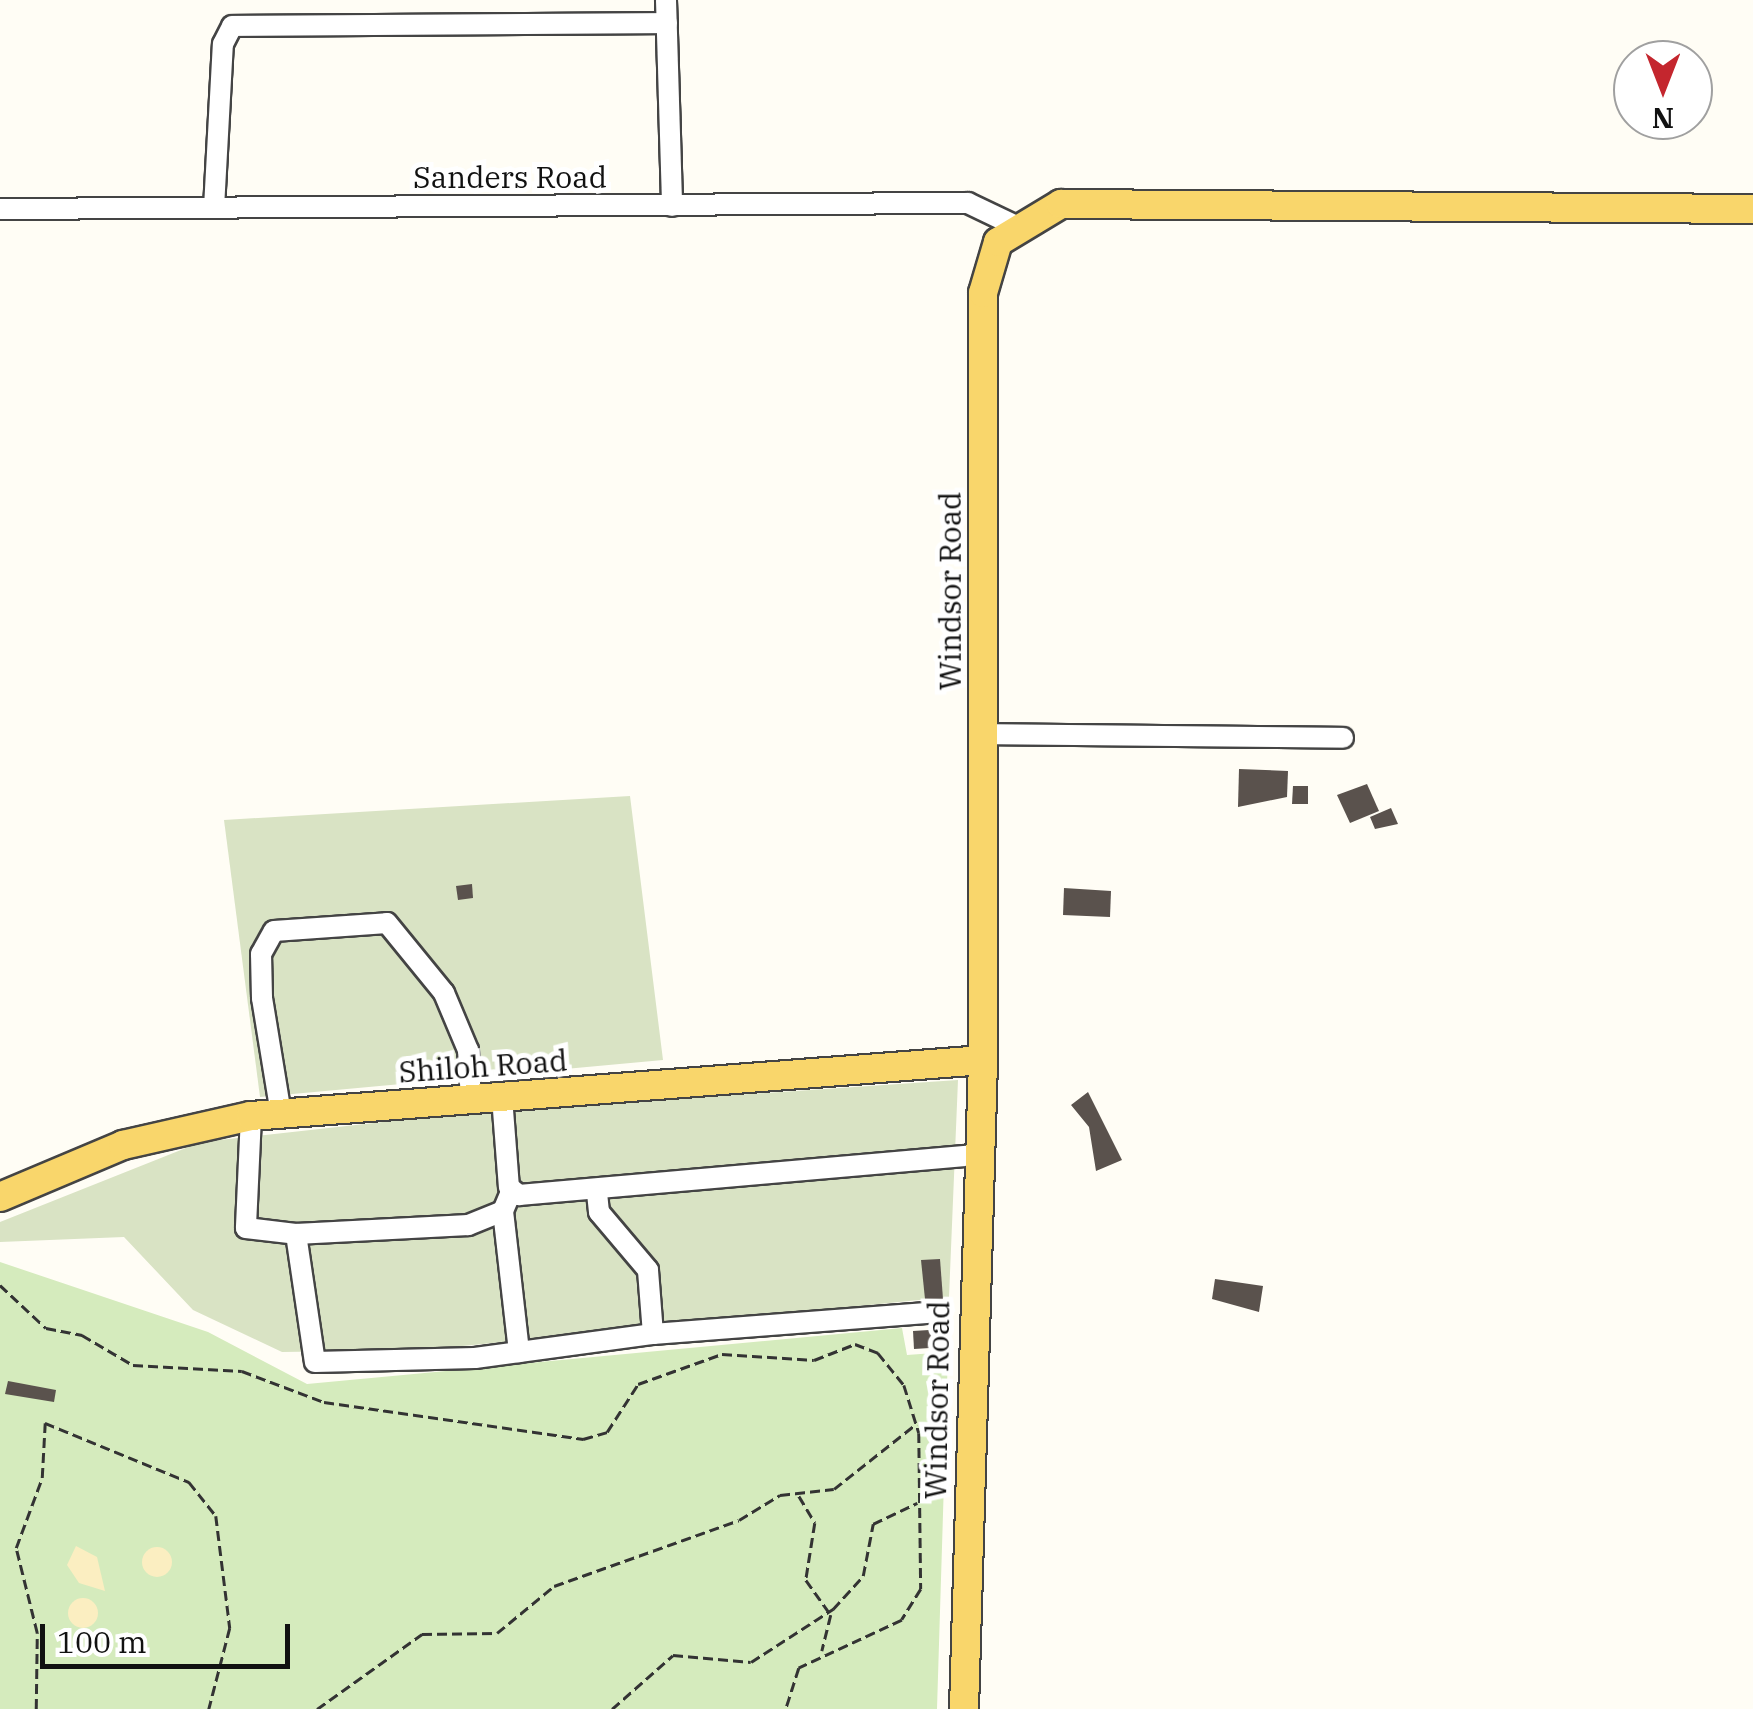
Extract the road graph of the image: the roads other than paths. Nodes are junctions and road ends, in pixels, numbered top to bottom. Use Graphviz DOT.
graph roads {
  1 [pos="666,0"];
  2 [pos="666,23"];
  3 [pos="672,206"];
  4 [pos="214,208"];
  5 [pos="0,209"];
  6 [pos="1753,209"];
  7 [pos="1014,225"];
  8 [pos="983,734"];
  9 [pos="1343,738"];
  10 [pos="984,1060"];
  11 [pos="502,1097"];
  12 [pos="471,1099"];
  13 [pos="281,1114"];
  14 [pos="251,1116"];
  15 [pos="974,1155"];
  16 [pos="596,1192"];
  17 [pos="0,1197"];
  18 [pos="507,1202"];
  19 [pos="296,1234"];
  20 [pos="940,1312"];
  21 [pos="653,1334"];
  22 [pos="520,1352"];
  23 [pos="964,1709"];
  1 -- 2 [label="street"];
  2 -- 3 [label="street"];
  2 -- 4 [label="street"];
  3 -- 4 [label="street, Sanders Road"];
  3 -- 7 [label="street, Sanders Road"];
  4 -- 5 [label="street, Sanders Road"];
  6 -- 7 [label="main road"];
  7 -- 8 [label="main road, Windsor Road"];
  8 -- 9 [label="street"];
  8 -- 10 [label="main road, Windsor Road"];
  10 -- 11 [label="main road, Shiloh Road"];
  10 -- 15 [label="main road, Windsor Road"];
  11 -- 12 [label="main road, Shiloh Road"];
  11 -- 18 [label="street"];
  12 -- 13 [label="main road, Shiloh Road"];
  12 -- 13 [label="street"];
  13 -- 14 [label="main road, Shiloh Road"];
  14 -- 17 [label="main road, Shiloh Road"];
  14 -- 19 [label="street"];
  15 -- 16 [label="street"];
  15 -- 23 [label="main road, Windsor Road"];
  16 -- 18 [label="street"];
  16 -- 21 [label="street"];
  18 -- 19 [label="street"];
  18 -- 22 [label="street"];
  19 -- 22 [label="street"];
  20 -- 21 [label="street"];
  21 -- 22 [label="street"];
}
